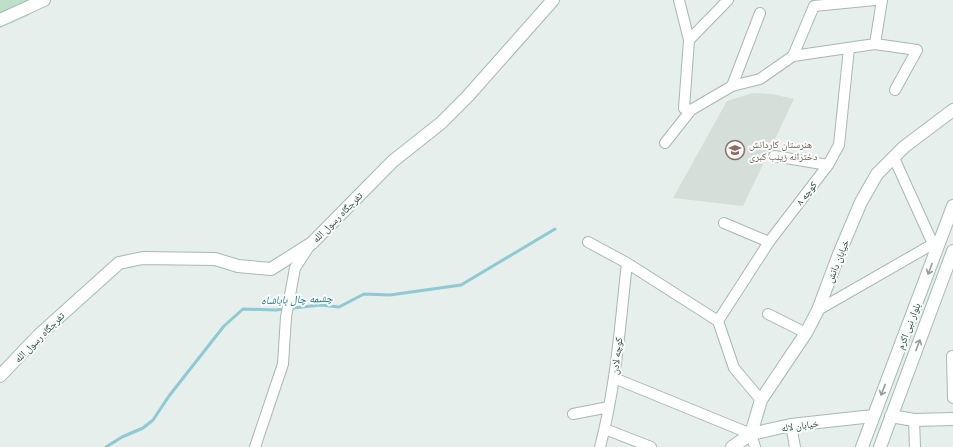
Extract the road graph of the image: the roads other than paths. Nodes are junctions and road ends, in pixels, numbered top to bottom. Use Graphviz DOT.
graph roads {
  1 [pos="44,0"];
  2 [pos="553,0"];
  3 [pos="678,0"];
  4 [pos="728,0"];
  5 [pos="874,0"];
  6 [pos="882,0"];
  7 [pos="760,13"];
  8 [pos="0,20"];
  9 [pos="689,40"];
  10 [pos="875,44"];
  11 [pos="849,48"];
  12 [pos="793,56"];
  13 [pos="732,86"];
  14 [pos="895,90"];
  15 [pos="691,110"];
  16 [pos="953,110"];
  17 [pos="665,143"];
  18 [pos="774,156"];
  19 [pos="894,158"];
  20 [pos="828,165"];
  21 [pos="953,206"];
  22 [pos="724,223"];
  23 [pos="588,242"];
  24 [pos="769,242"];
  25 [pos="312,243"];
  26 [pos="936,243"];
  27 [pos="953,251"];
  28 [pos="627,263"];
  29 [pos="916,306"];
  30 [pos="818,310"];
  31 [pos="932,311"];
  32 [pos="768,314"];
  33 [pos="718,321"];
  34 [pos="806,333"];
  35 [pos="952,356"];
  36 [pos="0,376"];
  37 [pos="614,378"];
  38 [pos="953,398"];
  39 [pos="761,400"];
  40 [pos="609,407"];
  41 [pos="573,414"];
  42 [pos="873,416"];
  43 [pos="891,416"];
  44 [pos="953,419"];
  45 [pos="914,420"];
  46 [pos="791,425"];
  47 [pos="605,429"];
  48 [pos="750,434"];
  49 [pos="255,447"];
  50 [pos="600,447"];
  51 [pos="650,447"];
  52 [pos="732,447"];
  53 [pos="755,447"];
  54 [pos="795,447"];
  55 [pos="862,447"];
  56 [pos="880,447"];
  57 [pos="915,447"];
  1 -- 8 [label="street"];
  2 -- 25 [label="street, تفرجگاه رسول الله"];
  3 -- 9 [label="street"];
  4 -- 9 [label="street"];
  5 -- 12 [label="street"];
  6 -- 10 [label="street"];
  7 -- 13 [label="street"];
  9 -- 15 [label="street"];
  10 -- 11 [label="street"];
  10 -- 14 [label="street"];
  11 -- 12 [label="street"];
  11 -- 20 [label="street, کوچه ۸"];
  12 -- 13 [label="street"];
  13 -- 15 [label="street"];
  15 -- 17 [label="street"];
  16 -- 19 [label="street, خیابان دانش"];
  18 -- 20 [label="street"];
  19 -- 26 [label="street"];
  19 -- 30 [label="street, خیابان دانش"];
  20 -- 24 [label="street, کوچه ۸"];
  21 -- 26 [label="street, بلوار نبی اکرم"];
  22 -- 24 [label="street"];
  23 -- 28 [label="street"];
  24 -- 33 [label="street, کوچه ۸"];
  25 -- 36 [label="street, تفرجگاه رسول الله"];
  25 -- 49 [label="street"];
  26 -- 29 [label="street, بلوار نبی اکرم, one-way"];
  26 -- 30 [label="street"];
  27 -- 31 [label="street, بلوار نبی اکرم"];
  28 -- 33 [label="street"];
  28 -- 37 [label="street, کوچه لادن"];
  29 -- 31 [label="street"];
  29 -- 42 [label="street, بلوار نبی اکرم, one-way"];
  30 -- 34 [label="street, خیابان دانش"];
  43 -- 31 [label="street, بلوار نبی اکرم, one-way"];
  32 -- 34 [label="street"];
  33 -- 39 [label="street"];
  34 -- 39 [label="street, خیابان دانش"];
  35 -- 38 [label="street"];
  37 -- 40 [label="street, کوچه لادن"];
  37 -- 48 [label="street"];
  39 -- 48 [label="street, خیابان دانش"];
  40 -- 41 [label="street"];
  40 -- 47 [label="street, کوچه لادن"];
  42 -- 46 [label="street, خیابان لاله"];
  42 -- 55 [label="street, بلوار نبی اکرم"];
  43 -- 45 [label="street"];
  43 -- 56 [label="street, بلوار نبی اکرم"];
  44 -- 45 [label="street"];
  45 -- 57 [label="street"];
  46 -- 48 [label="street, خیابان لاله"];
  46 -- 54 [label="street"];
  47 -- 50 [label="street, کوچه لادن"];
  47 -- 51 [label="street"];
  48 -- 52 [label="street, خیابان لاله"];
  48 -- 53 [label="street"];
}
